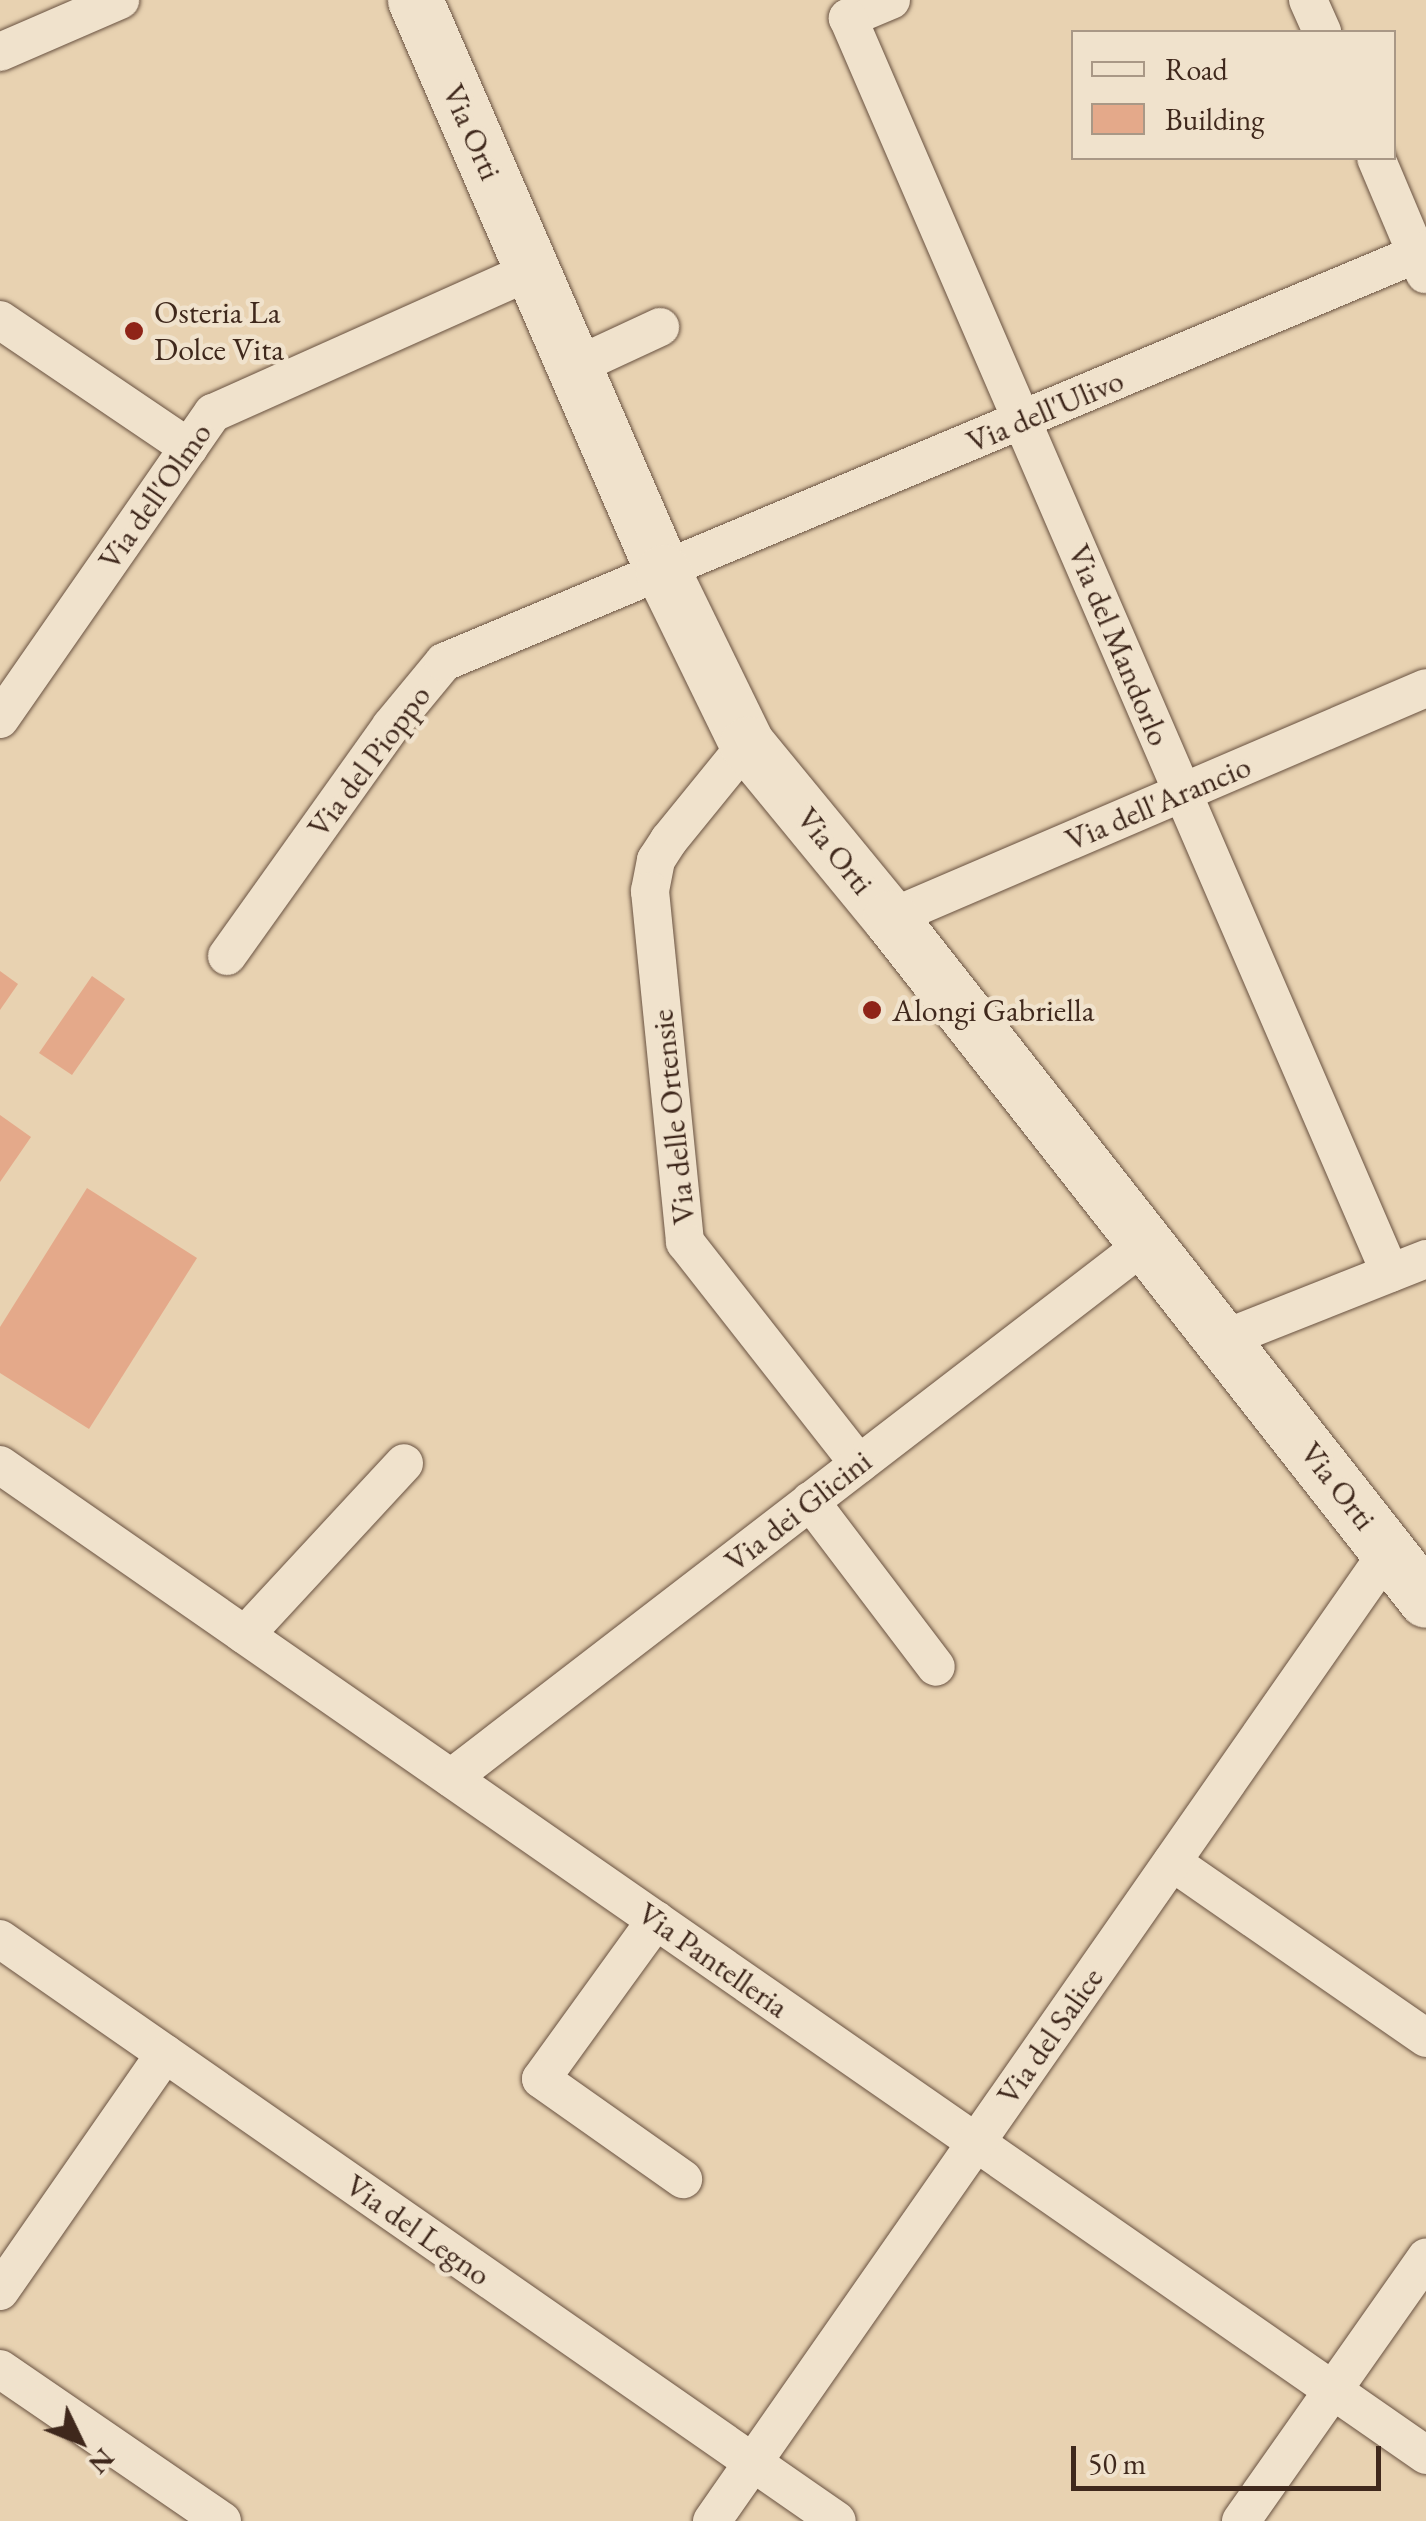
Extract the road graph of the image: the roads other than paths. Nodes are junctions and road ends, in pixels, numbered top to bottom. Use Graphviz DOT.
graph roads {
  1 [pos="120,0"];
  2 [pos="415,0"];
  3 [pos="891,0"];
  4 [pos="1308,0"];
  5 [pos="1321,30"];
  6 [pos="0,52"];
  7 [pos="1377,160"];
  8 [pos="1423,260"];
  9 [pos="532,270"];
  10 [pos="0,320"];
  11 [pos="660,327"];
  12 [pos="574,367"];
  13 [pos="1022,420"];
  14 [pos="189,448"];
  15 [pos="664,572"];
  16 [pos="1426,688"];
  17 [pos="0,719"];
  18 [pos="747,744"];
  19 [pos="1182,792"];
  20 [pos="890,918"];
  21 [pos="227,956"];
  22 [pos="1144,1244"];
  23 [pos="1426,1259"];
  24 [pos="1390,1273"];
  25 [pos="1224,1339"];
  26 [pos="404,1463"];
  27 [pos="859,1464"];
  28 [pos="0,1465"];
  29 [pos="810,1502"];
  30 [pos="1388,1552"];
  31 [pos="1426,1600"];
  32 [pos="245,1635"];
  33 [pos="936,1666"];
  34 [pos="451,1778"];
  35 [pos="1172,1862"];
  36 [pos="656,1920"];
  37 [pos="0,1940"];
  38 [pos="1426,2038"];
  39 [pos="165,2054"];
  40 [pos="975,2142"];
  41 [pos="683,2179"];
  42 [pos="1426,2258"];
  43 [pos="0,2290"];
  44 [pos="0,2369"];
  45 [pos="1332,2390"];
  46 [pos="1426,2455"];
  47 [pos="752,2462"];
  48 [pos="222,2521"];
  49 [pos="712,2521"];
  50 [pos="837,2521"];
  51 [pos="1241,2521"];
  1 -- 6 [label="street"];
  2 -- 9 [label="street, Via Orti"];
  3 -- 13 [label="street, Via del Mandorlo"];
  4 -- 5 [label="street"];
  7 -- 8 [label="street"];
  8 -- 13 [label="street, Via dell'Ulivo"];
  9 -- 12 [label="street, Via Orti"];
  9 -- 14 [label="street, Via dell'Olmo"];
  10 -- 14 [label="street"];
  11 -- 12 [label="street"];
  12 -- 15 [label="street, Via Orti"];
  13 -- 15 [label="street, Via dell'Ulivo"];
  13 -- 19 [label="street, Via del Mandorlo"];
  14 -- 17 [label="street, Via dell'Olmo"];
  15 -- 18 [label="street, Via Orti"];
  15 -- 21 [label="street, Via del Pioppo"];
  16 -- 19 [label="street, Via dell'Arancio"];
  18 -- 20 [label="street, Via Orti"];
  18 -- 27 [label="street, Via delle Ortensie"];
  19 -- 20 [label="street, Via dell'Arancio"];
  19 -- 24 [label="street, Via del Mandorlo"];
  20 -- 22 [label="street, Via Orti"];
  22 -- 25 [label="street, Via Orti"];
  22 -- 27 [label="street, Via dei Glicini"];
  23 -- 24 [label="street"];
  24 -- 25 [label="street"];
  25 -- 30 [label="street, Via Orti"];
  26 -- 32 [label="street"];
  27 -- 29 [label="street, Via dei Glicini"];
  28 -- 32 [label="street, Via Pantelleria"];
  29 -- 33 [label="street"];
  29 -- 34 [label="street, Via dei Glicini"];
  30 -- 31 [label="street, Via Orti"];
  30 -- 35 [label="street, Via del Salice"];
  32 -- 34 [label="street, Via Pantelleria"];
  34 -- 36 [label="street, Via Pantelleria"];
  35 -- 38 [label="street"];
  35 -- 40 [label="street, Via del Salice"];
  36 -- 40 [label="street, Via Pantelleria"];
  36 -- 41 [label="street"];
  37 -- 39 [label="street, Via del Legno"];
  39 -- 43 [label="street"];
  39 -- 47 [label="street, Via del Legno"];
  40 -- 45 [label="street, Via Pantelleria"];
  40 -- 47 [label="street, Via del Salice"];
  42 -- 45 [label="street"];
  44 -- 48 [label="street"];
  45 -- 46 [label="street, Via Pantelleria"];
  45 -- 51 [label="street"];
  47 -- 49 [label="street, Via del Salice"];
  47 -- 50 [label="street, Via del Legno"];
}
